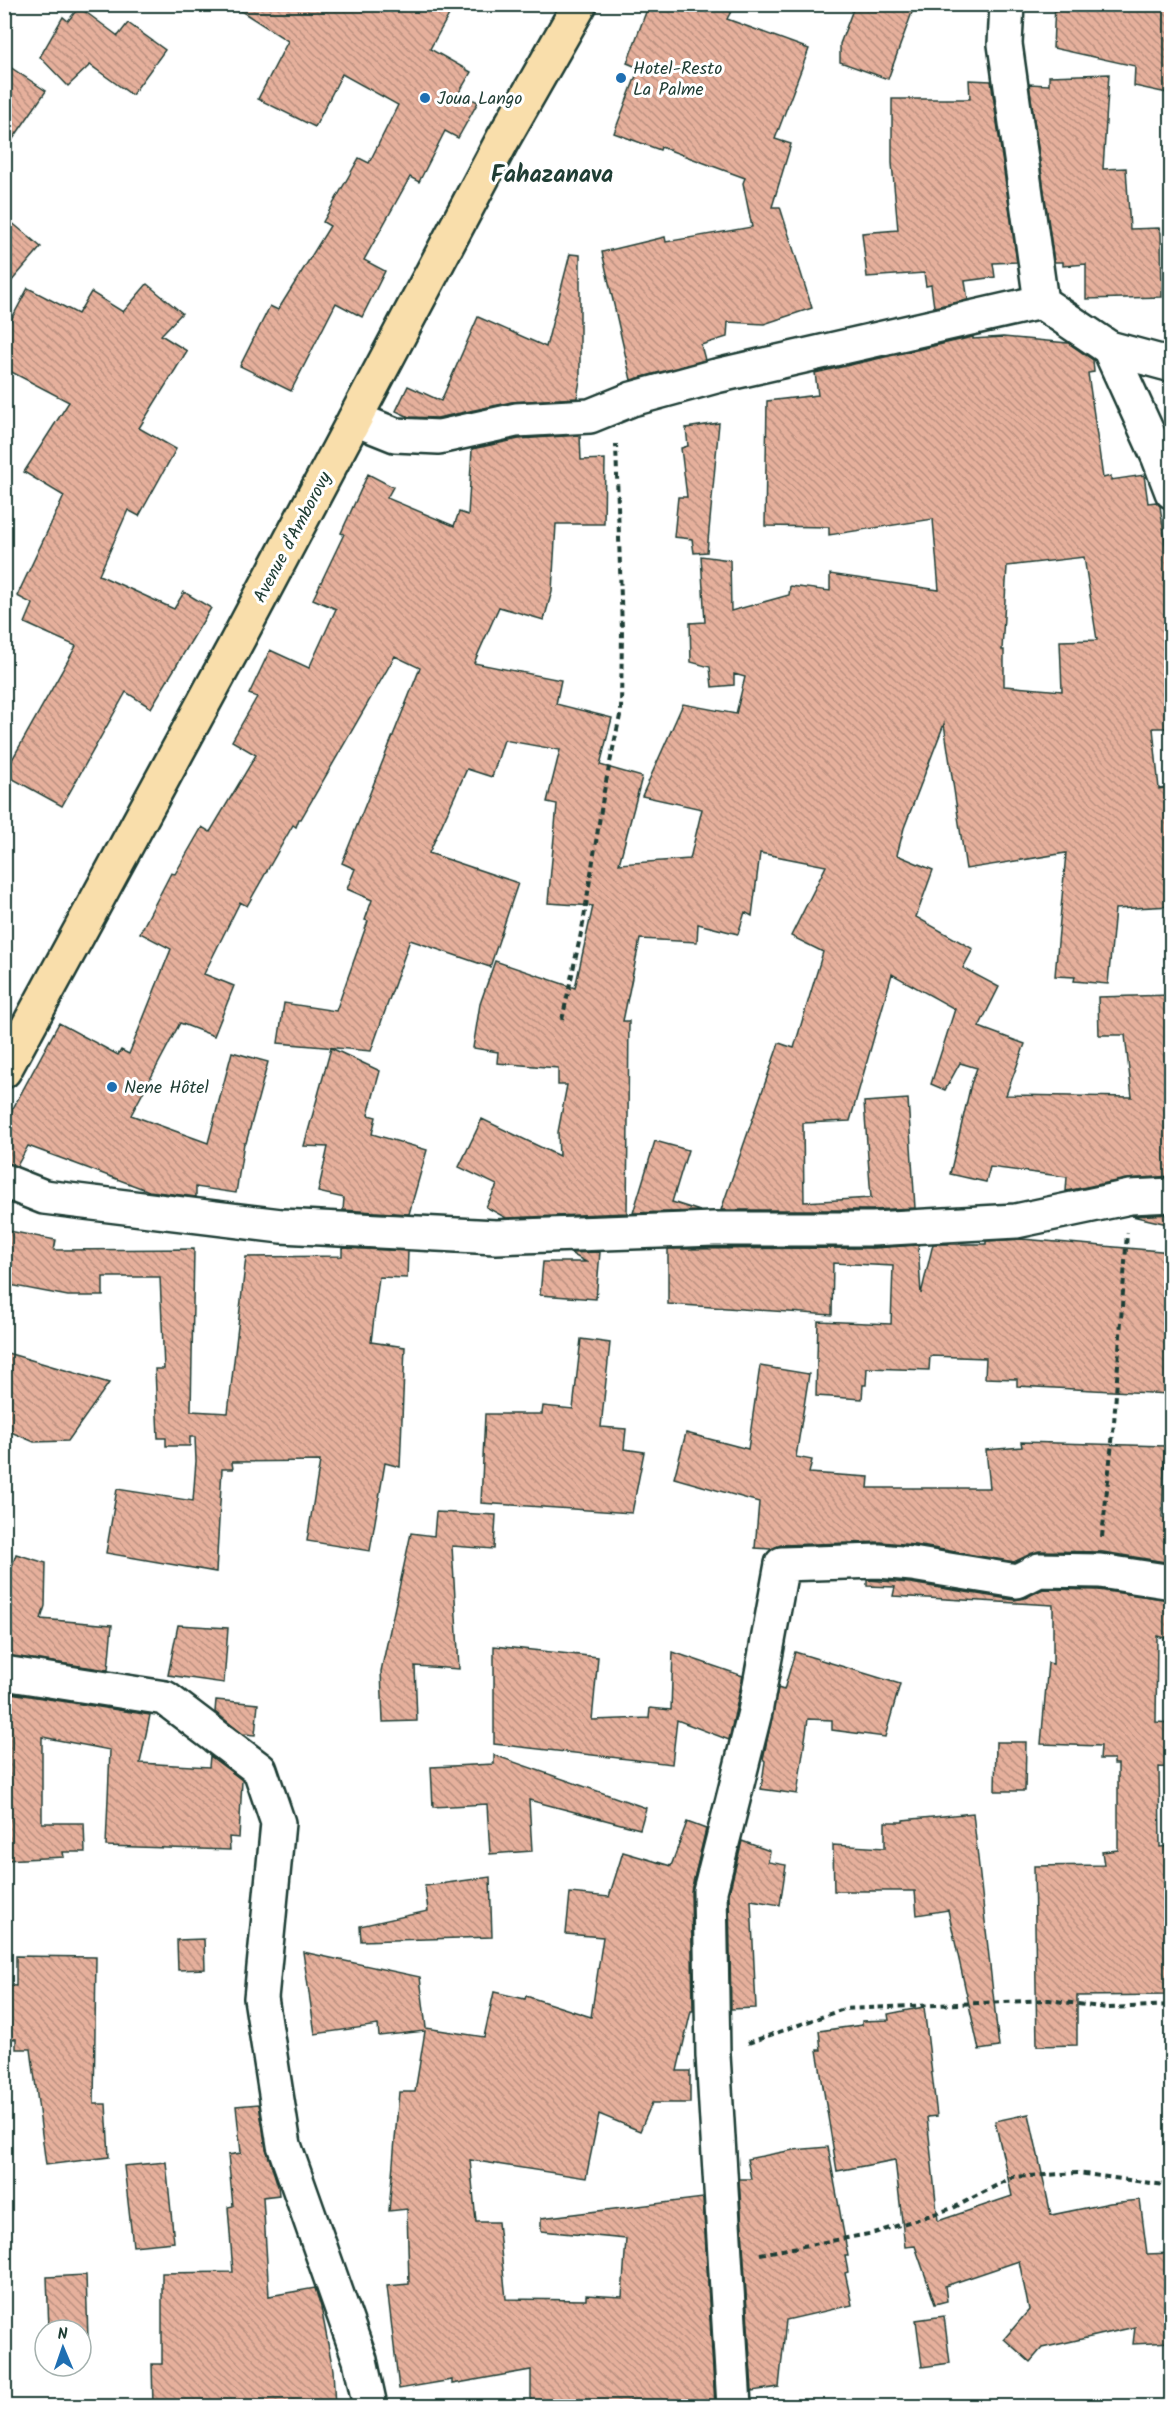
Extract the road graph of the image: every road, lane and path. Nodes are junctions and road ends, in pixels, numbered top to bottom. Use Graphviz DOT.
graph roads {
  1 [pos="580,4"];
  2 [pos="1007,4"];
  3 [pos="1041,302"];
  4 [pos="1109,348"];
  5 [pos="1172,365"];
  6 [pos="617,404"];
  7 [pos="355,419"];
  8 [pos="1172,492"];
  9 [pos="562,1020"];
  10 [pos="4,1071"];
  11 [pos="4,1181"];
  12 [pos="1172,1195"];
  13 [pos="1130,1197"];
  14 [pos="1100,1571"];
  15 [pos="1172,1582"];
  16 [pos="4,1672"];
  17 [pos="1172,2005"];
  18 [pos="713,2055"];
  19 [pos="1172,2186"];
  20 [pos="727,2261"];
  21 [pos="370,2406"];
  22 [pos="734,2406"];
  1 -- 7 [label="main road, Avenue d'Amborovy"];
  2 -- 3 [label="street"];
  3 -- 4 [label="street"];
  3 -- 6 [label="street"];
  4 -- 5 [label="street"];
  4 -- 8 [label="street"];
  6 -- 7 [label="street"];
  6 -- 9 [label="path"];
  7 -- 10 [label="main road, Avenue d'Amborovy"];
  11 -- 13 [label="street"];
  12 -- 13 [label="street"];
  13 -- 14 [label="path"];
  14 -- 15 [label="street"];
  14 -- 18 [label="street"];
  16 -- 21 [label="street"];
  17 -- 18 [label="path"];
  18 -- 20 [label="street"];
  19 -- 20 [label="path"];
  20 -- 22 [label="street"];
}
